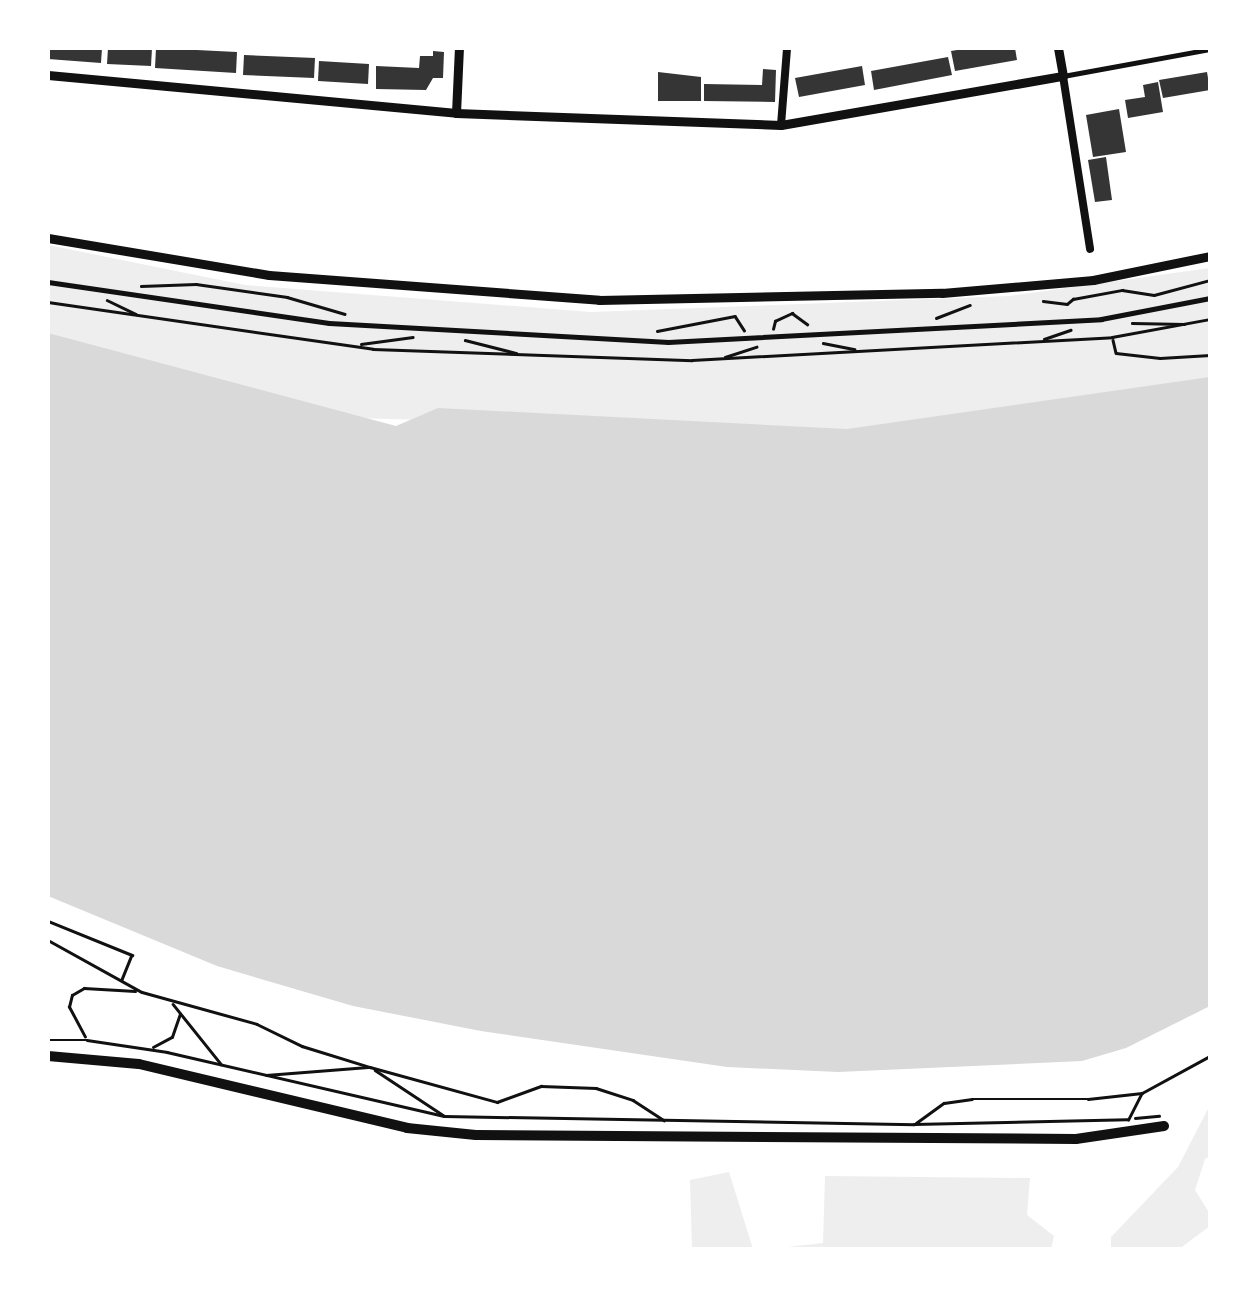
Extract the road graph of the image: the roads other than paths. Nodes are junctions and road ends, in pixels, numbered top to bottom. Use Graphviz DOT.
graph roads {
  1 [pos="458,48"];
  2 [pos="787,48"];
  3 [pos="1058,48"];
  4 [pos="1210,49"];
  5 [pos="48,75"];
  6 [pos="1062,76"];
  7 [pos="456,113"];
  8 [pos="781,125"];
  9 [pos="48,238"];
  10 [pos="1090,249"];
  11 [pos="1210,256"];
  12 [pos="48,282"];
  13 [pos="1210,298"];
  14 [pos="48,1056"];
  15 [pos="1164,1126"];
  1 -- 7 [label="street"];
  2 -- 8 [label="street"];
  3 -- 6 [label="street"];
  4 -- 6 [label="street"];
  5 -- 7 [label="street"];
  6 -- 8 [label="street"];
  6 -- 10 [label="street"];
  7 -- 8 [label="street"];
  9 -- 11 [label="street"];
  12 -- 13 [label="street"];
  14 -- 15 [label="main road"];
}
